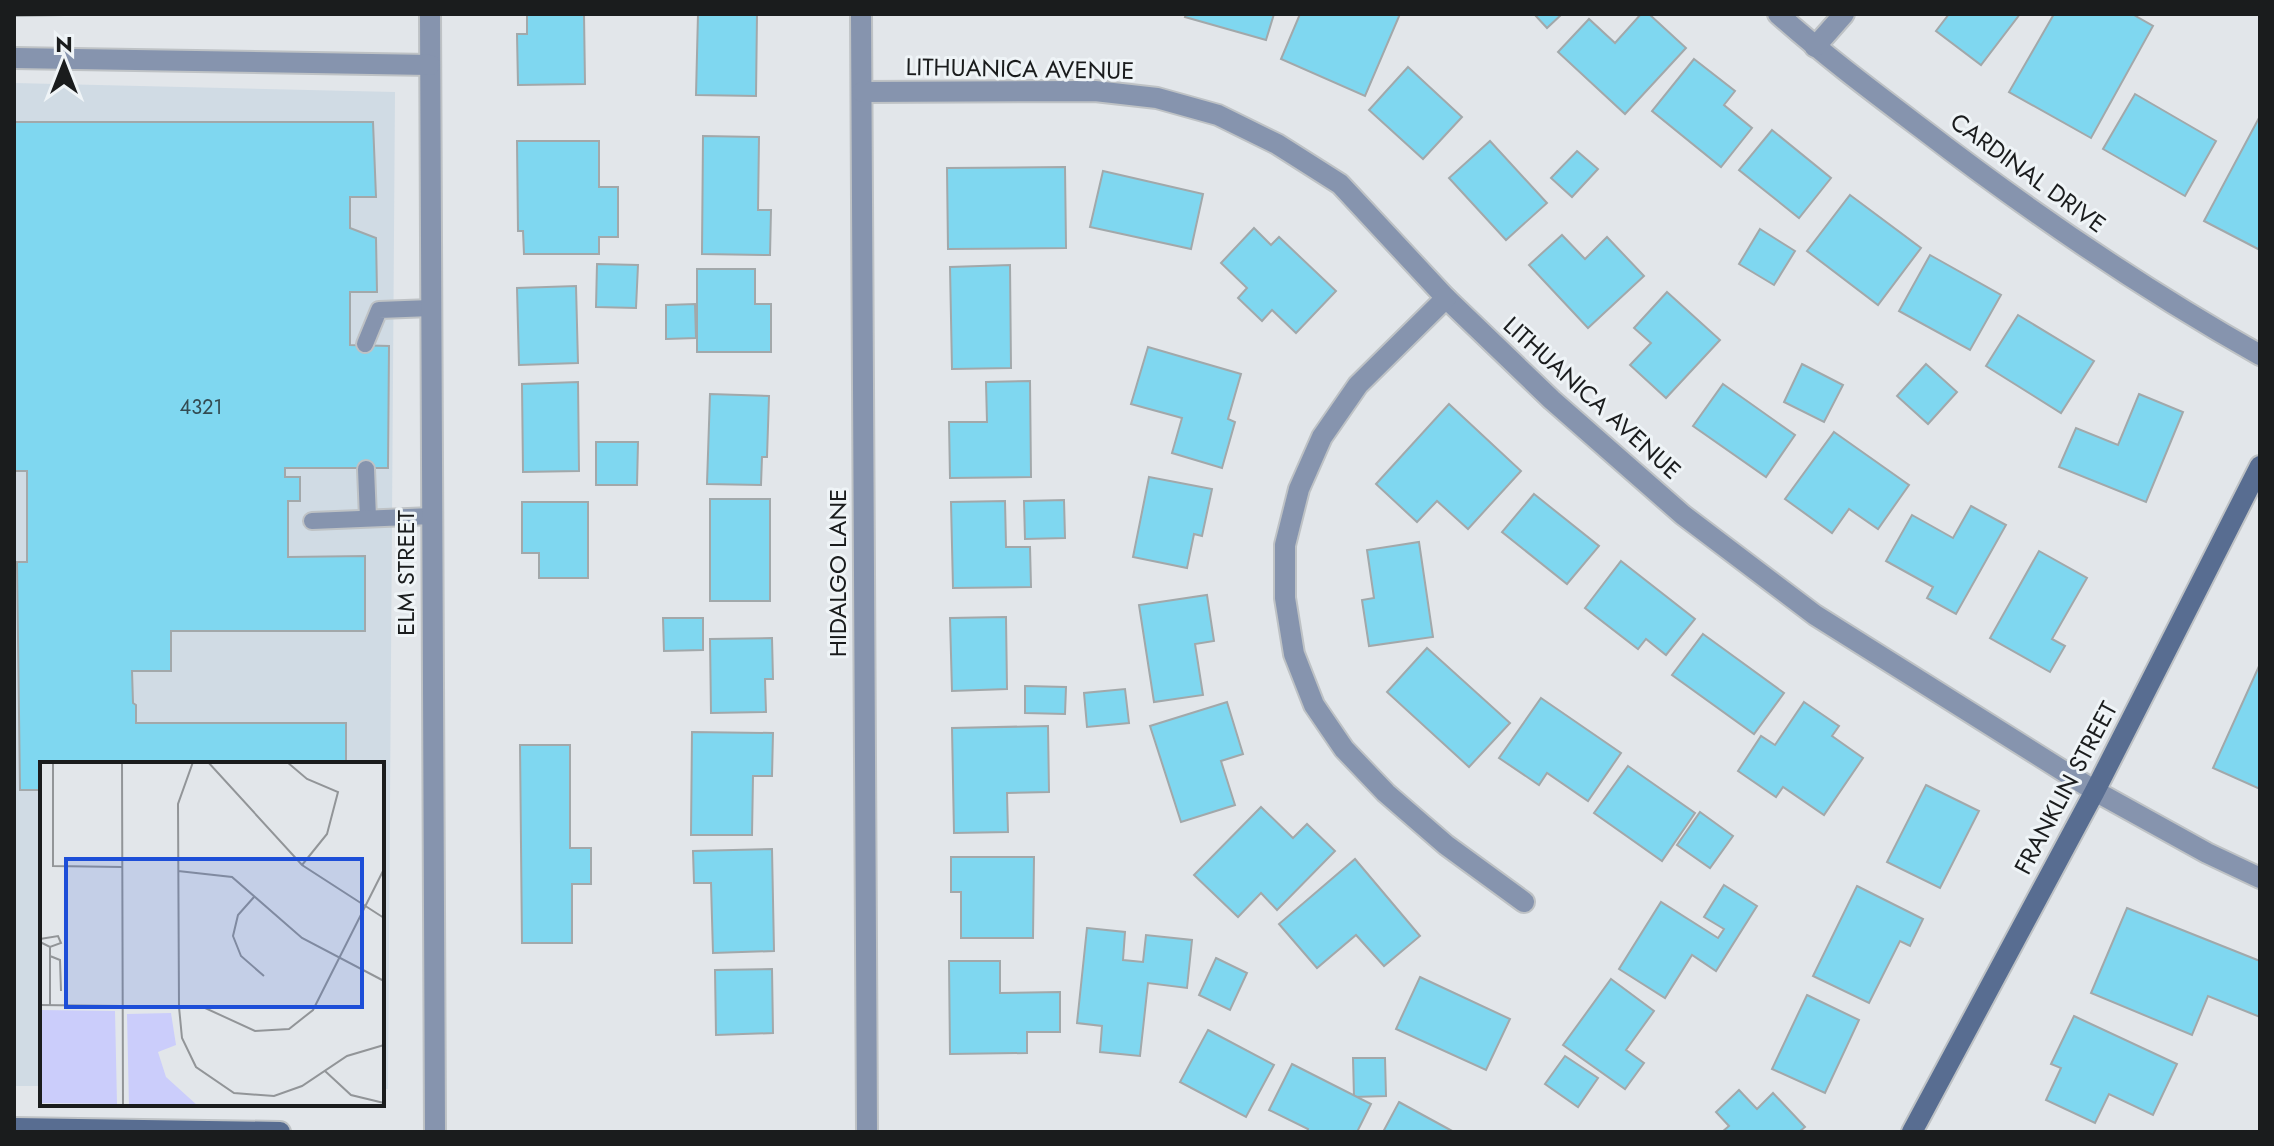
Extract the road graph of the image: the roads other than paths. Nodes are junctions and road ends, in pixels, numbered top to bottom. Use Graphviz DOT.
graph roads {
  1 [pos="430,14"];
  2 [pos="861,14"];
  3 [pos="1778,14"];
  4 [pos="1844,14"];
  5 [pos="1815,47"];
  6 [pos="14,58"];
  7 [pos="430,65"];
  8 [pos="862,92"];
  9 [pos="1446,298"];
  10 [pos="431,308"];
  11 [pos="365,344"];
  12 [pos="2260,355"];
  13 [pos="2260,466"];
  14 [pos="366,469"];
  15 [pos="432,516"];
  16 [pos="368,518"];
  17 [pos="312,521"];
  18 [pos="2095,791"];
  19 [pos="2260,878"];
  20 [pos="1524,902"];
  21 [pos="14,1128"];
  22 [pos="280,1132"];
  23 [pos="435,1132"];
  24 [pos="867,1132"];
  25 [pos="1912,1132"];
  1 -- 7 [label="street, ELM STREET"];
  2 -- 8 [label="street, HIDALGO LANE"];
  3 -- 5 [label="street, CARDINAL DRIVE"];
  4 -- 5 [label="street"];
  5 -- 12 [label="street, CARDINAL DRIVE"];
  6 -- 7 [label="street"];
  7 -- 10 [label="street, ELM STREET"];
  8 -- 9 [label="street, LITHUANICA AVENUE"];
  8 -- 24 [label="street, HIDALGO LANE"];
  9 -- 18 [label="street, LITHUANICA AVENUE"];
  9 -- 20 [label="street"];
  10 -- 11 [label="lane"];
  10 -- 15 [label="street, ELM STREET"];
  13 -- 18 [label="street, FRANKLIN STREET"];
  14 -- 16 [label="lane"];
  15 -- 16 [label="lane"];
  15 -- 23 [label="street, ELM STREET"];
  16 -- 17 [label="lane"];
  18 -- 19 [label="street, LITHUANICA AVENUE"];
  18 -- 25 [label="street, FRANKLIN STREET"];
  21 -- 22 [label="street"];
}
